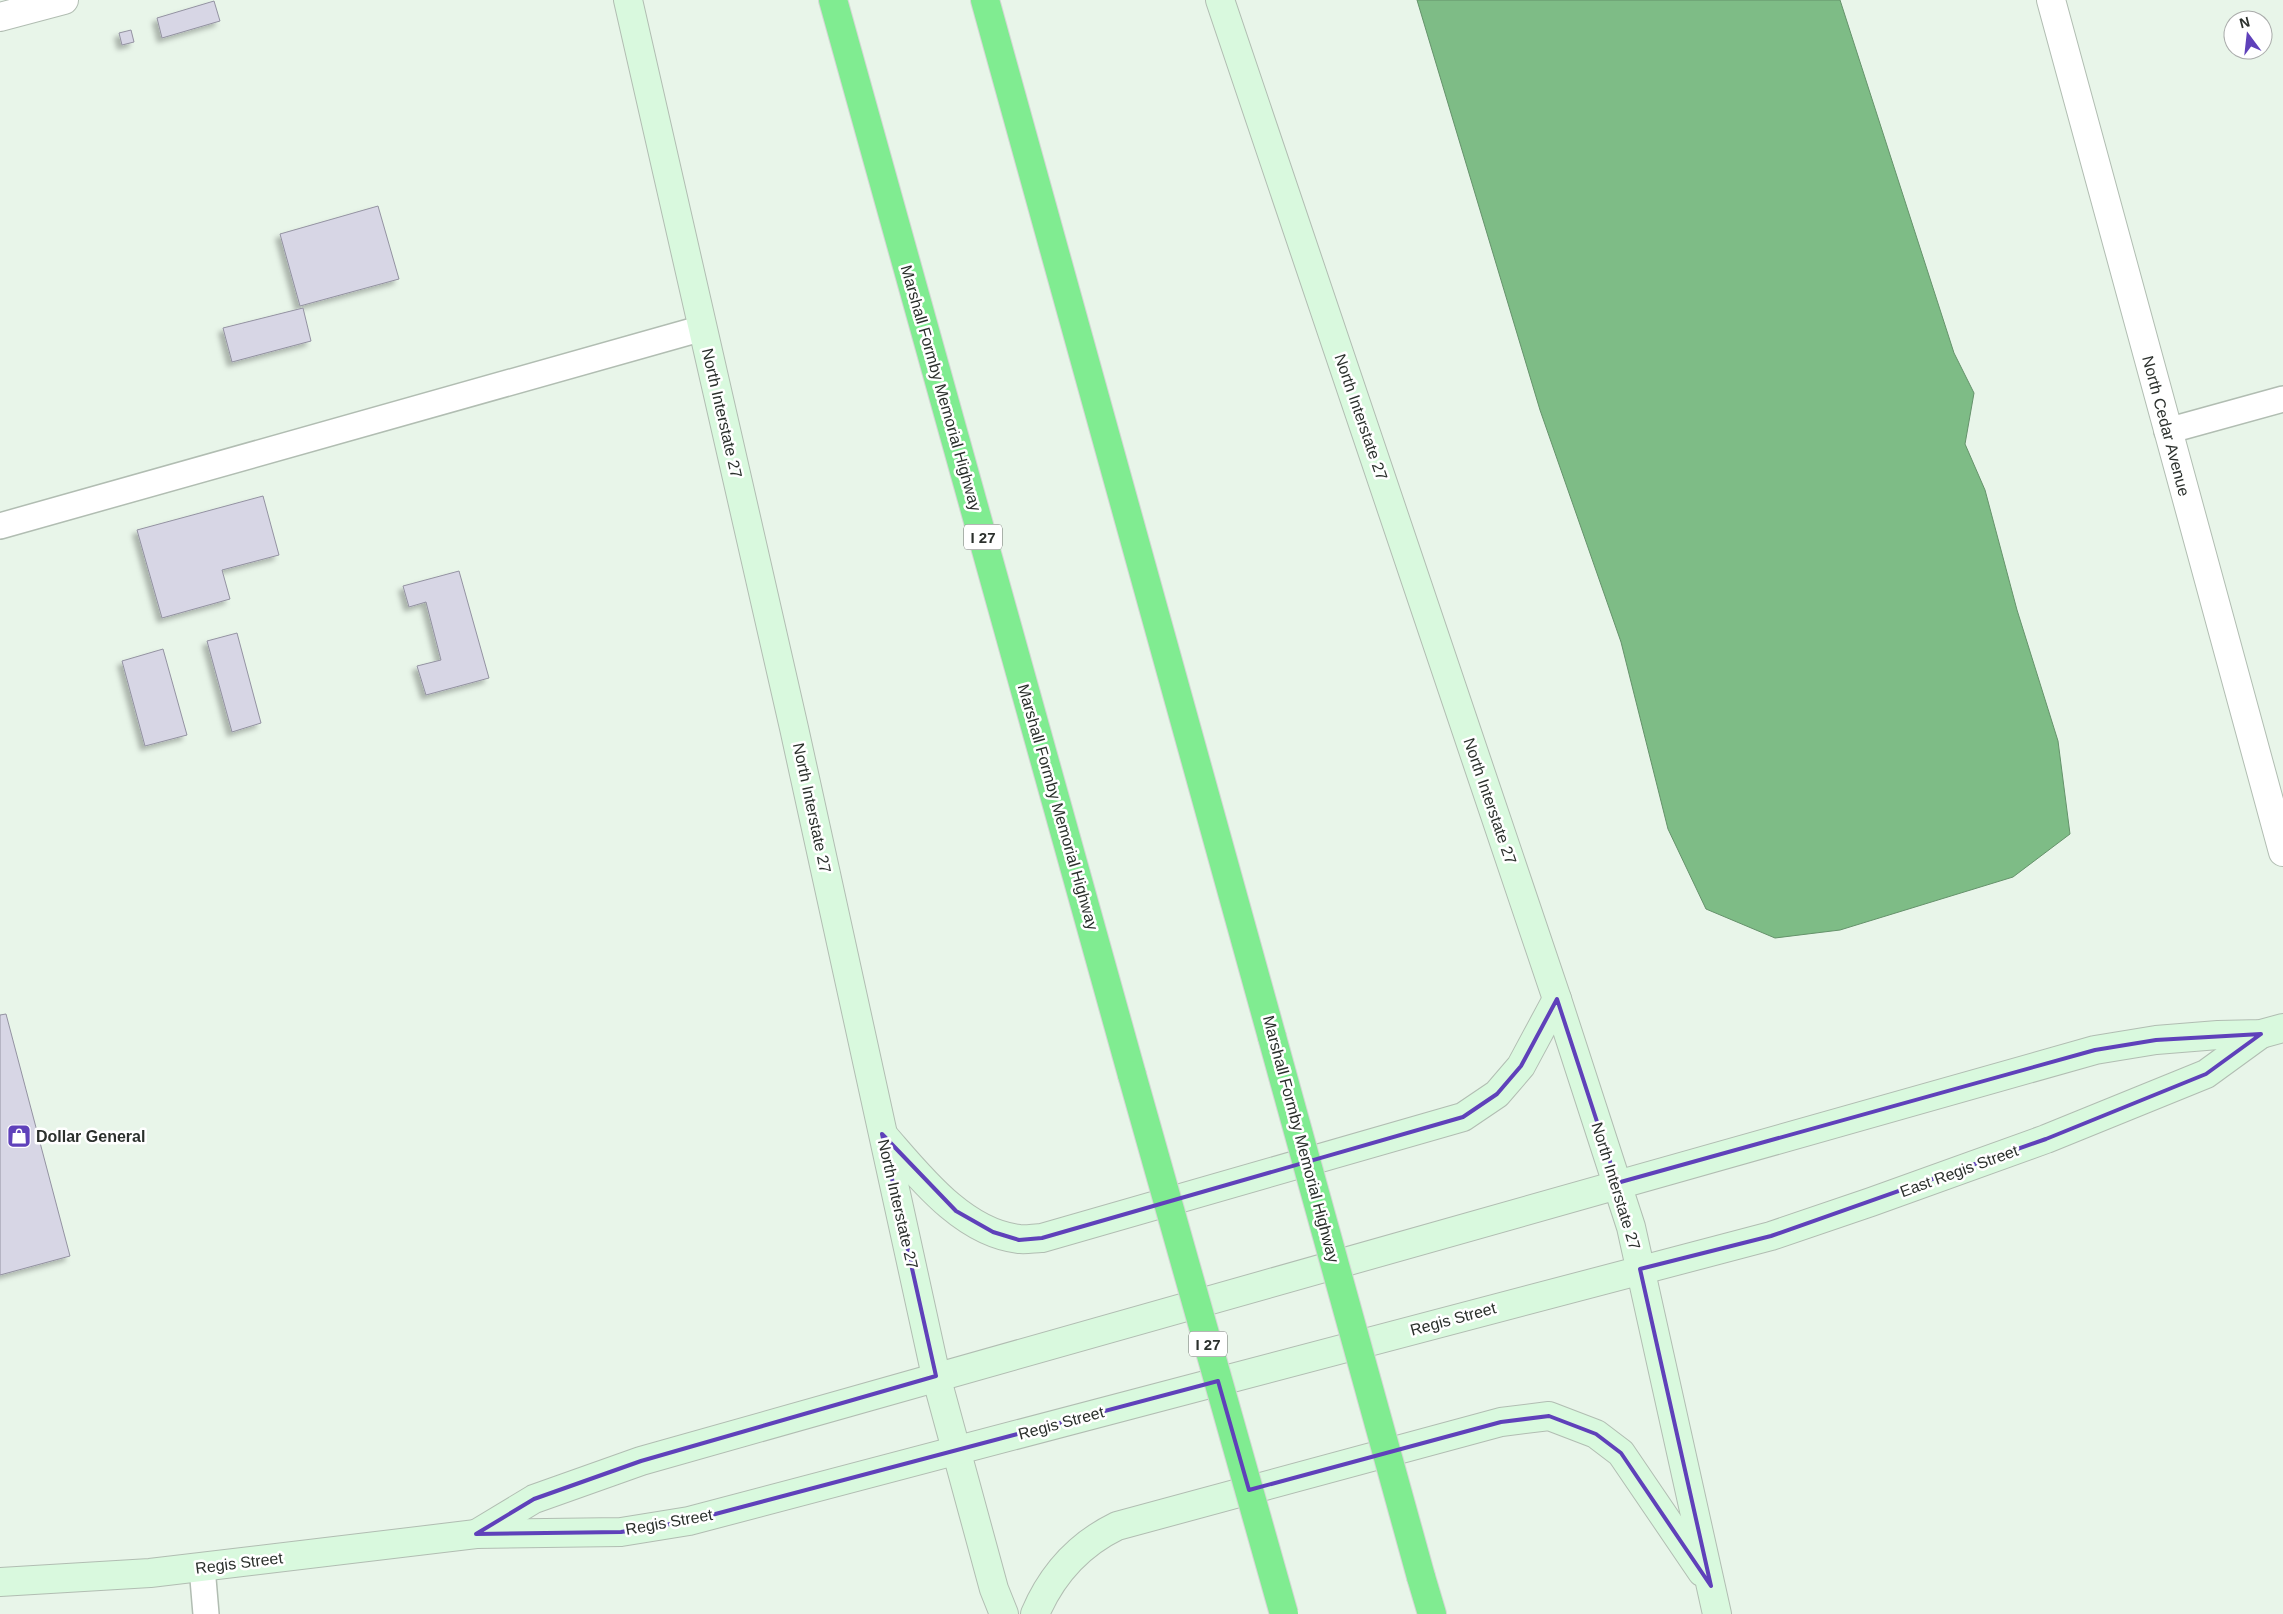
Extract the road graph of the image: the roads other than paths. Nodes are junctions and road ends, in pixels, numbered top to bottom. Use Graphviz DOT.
graph roads {
  1 [pos="64,0"];
  2 [pos="628,0"];
  3 [pos="833,0"];
  4 [pos="985,0"];
  5 [pos="1220,0"];
  6 [pos="2051,0"];
  7 [pos="0,17"];
  8 [pos="703,328"];
  9 [pos="2283,399"];
  10 [pos="2167,431"];
  11 [pos="0,526"];
  12 [pos="2283,852"];
  13 [pos="1557,999"];
  14 [pos="2272,1031"];
  15 [pos="882,1134"];
  16 [pos="1617,1183"];
  17 [pos="1640,1269"];
  18 [pos="936,1376"];
  19 [pos="955,1451"];
  20 [pos="476,1534"];
  21 [pos="202,1567"];
  22 [pos="0,1582"];
  23 [pos="1711,1586"];
  24 [pos="206,1614"];
  25 [pos="1004,1614"];
  26 [pos="1036,1614"];
  27 [pos="1284,1614"];
  28 [pos="1432,1614"];
  29 [pos="1718,1614"];
  1 -- 7 [label="street"];
  2 -- 8 [label="main road, North Interstate 27"];
  3 -- 27 [label="highway, Marshall Formby Memorial Highway / I 27, bridge"];
  4 -- 28 [label="highway, Marshall Formby Memorial Highway, bridge"];
  5 -- 13 [label="main road, North Interstate 27"];
  6 -- 10 [label="street, North Cedar Avenue"];
  8 -- 11 [label="lane"];
  8 -- 15 [label="main road, North Interstate 27"];
  9 -- 10 [label="lane"];
  10 -- 12 [label="street, North Cedar Avenue"];
  13 -- 15 [label="main road"];
  13 -- 16 [label="main road, North Interstate 27"];
  14 -- 16 [label="main road, East Regis Street"];
  14 -- 17 [label="main road, East Regis Street"];
  15 -- 18 [label="main road, North Interstate 27"];
  16 -- 17 [label="main road, North Interstate 27"];
  16 -- 18 [label="main road, Regis Street"];
  17 -- 19 [label="main road, Regis Street"];
  17 -- 23 [label="main road, North Interstate 27"];
  18 -- 19 [label="main road, North Interstate 27"];
  18 -- 20 [label="main road, Regis Street"];
  19 -- 20 [label="main road, Regis Street"];
  19 -- 25 [label="main road, North Interstate 27"];
  20 -- 21 [label="main road, Regis Street"];
  21 -- 22 [label="main road, Regis Street"];
  21 -- 24 [label="lane"];
  23 -- 26 [label="main road"];
  23 -- 29 [label="main road, North Interstate 27"];
}
